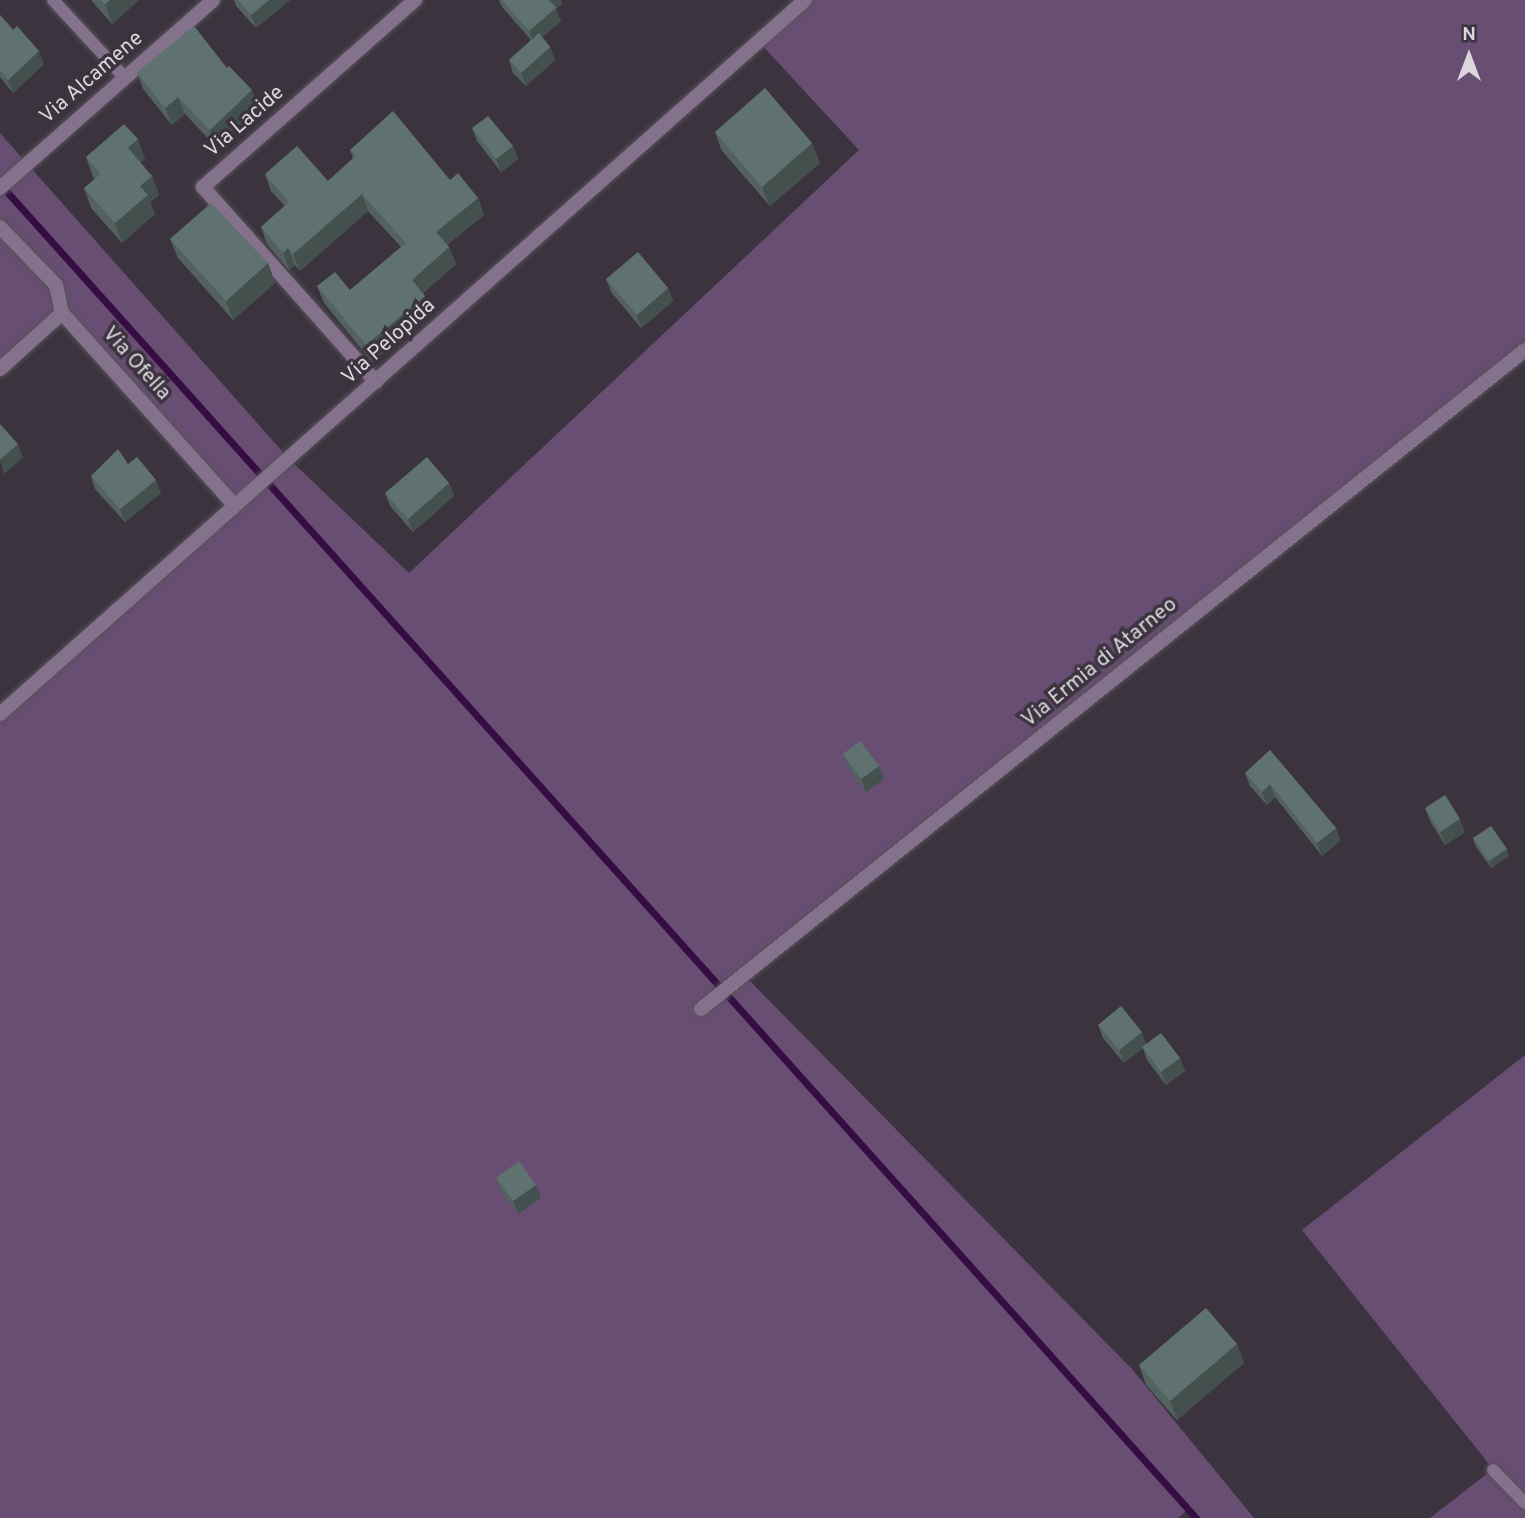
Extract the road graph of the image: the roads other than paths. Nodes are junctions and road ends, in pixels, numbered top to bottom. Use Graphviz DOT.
graph roads {
  1 [pos="54,0"];
  2 [pos="212,0"];
  3 [pos="415,0"];
  4 [pos="805,0"];
  5 [pos="124,78"];
  6 [pos="0,188"];
  7 [pos="0,227"];
  8 [pos="62,313"];
  9 [pos="1525,350"];
  10 [pos="0,369"];
  11 [pos="376,382"];
  12 [pos="234,505"];
  13 [pos="0,714"];
  14 [pos="701,1009"];
  15 [pos="1493,1470"];
  16 [pos="1525,1503"];
  1 -- 5 [label="lane"];
  2 -- 5 [label="street, Via Alcamene"];
  3 -- 11 [label="street, Via Lacide"];
  4 -- 11 [label="street, Via Pelopida"];
  5 -- 6 [label="street, Via Alcamene"];
  7 -- 8 [label="street"];
  8 -- 10 [label="street"];
  8 -- 12 [label="street, Via Ofella"];
  9 -- 14 [label="street, Via Ermia di Atarneo"];
  11 -- 12 [label="street, Via Pelopida"];
  12 -- 13 [label="street, Via Pelopida"];
  15 -- 16 [label="lane"];
}
